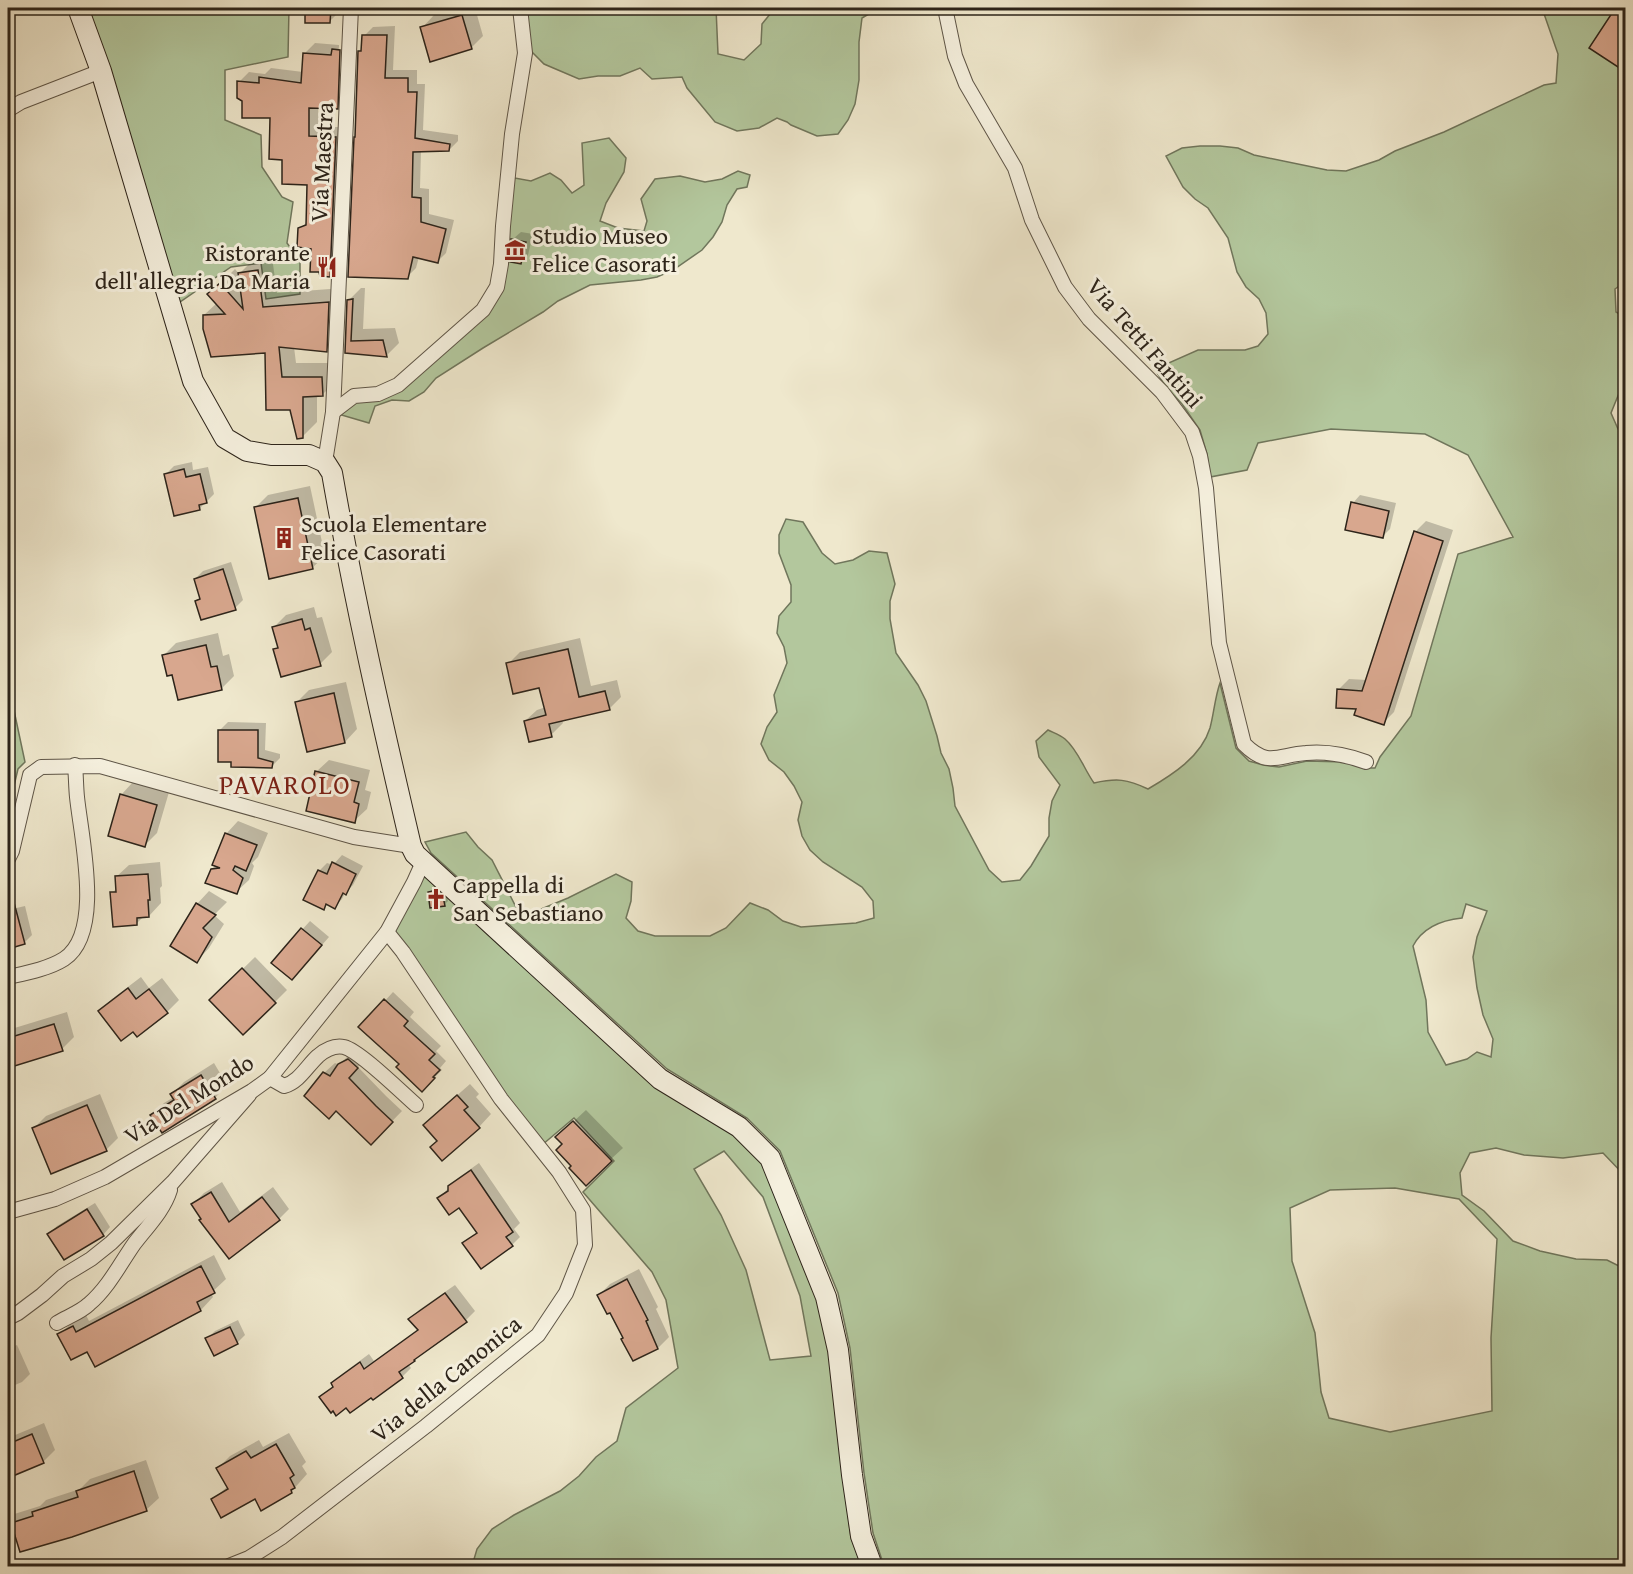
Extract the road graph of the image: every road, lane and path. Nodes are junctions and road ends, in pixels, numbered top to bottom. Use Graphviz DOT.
graph roads {
  1 [pos="78,8"];
  2 [pos="351,8"];
  3 [pos="520,8"];
  4 [pos="945,8"];
  5 [pos="101,71"];
  6 [pos="8,110"];
  7 [pos="333,412"];
  8 [pos="325,462"];
  9 [pos="1366,762"];
  10 [pos="75,765"];
  11 [pos="411,846"];
  12 [pos="8,859"];
  13 [pos="423,862"];
  14 [pos="387,932"];
  15 [pos="8,977"];
  16 [pos="270,1077"];
  17 [pos="252,1091"];
  18 [pos="416,1105"];
  19 [pos="173,1182"];
  20 [pos="8,1212"];
  21 [pos="8,1318"];
  22 [pos="57,1323"];
  23 [pos="229,1566"];
  24 [pos="872,1566"];
  1 -- 5 [label="street"];
  2 -- 7 [label="street, Via Maestra"];
  3 -- 7 [label="street"];
  4 -- 9 [label="street, Via Tetti Fantini"];
  5 -- 6 [label="street"];
  5 -- 8 [label="street"];
  7 -- 8 [label="street, Via Maestra"];
  8 -- 11 [label="street"];
  10 -- 11 [label="street"];
  10 -- 12 [label="street"];
  10 -- 15 [label="street"];
  11 -- 13 [label="street"];
  13 -- 14 [label="street, Via Del Mondo"];
  13 -- 24 [label="street"];
  14 -- 16 [label="street, Via Del Mondo"];
  14 -- 23 [label="street, Via della Canonica"];
  16 -- 17 [label="street, Via Del Mondo"];
  16 -- 18 [label="street"];
  17 -- 19 [label="street"];
  17 -- 20 [label="street, Via Del Mondo"];
  19 -- 21 [label="street"];
  19 -- 22 [label="street"];
}
